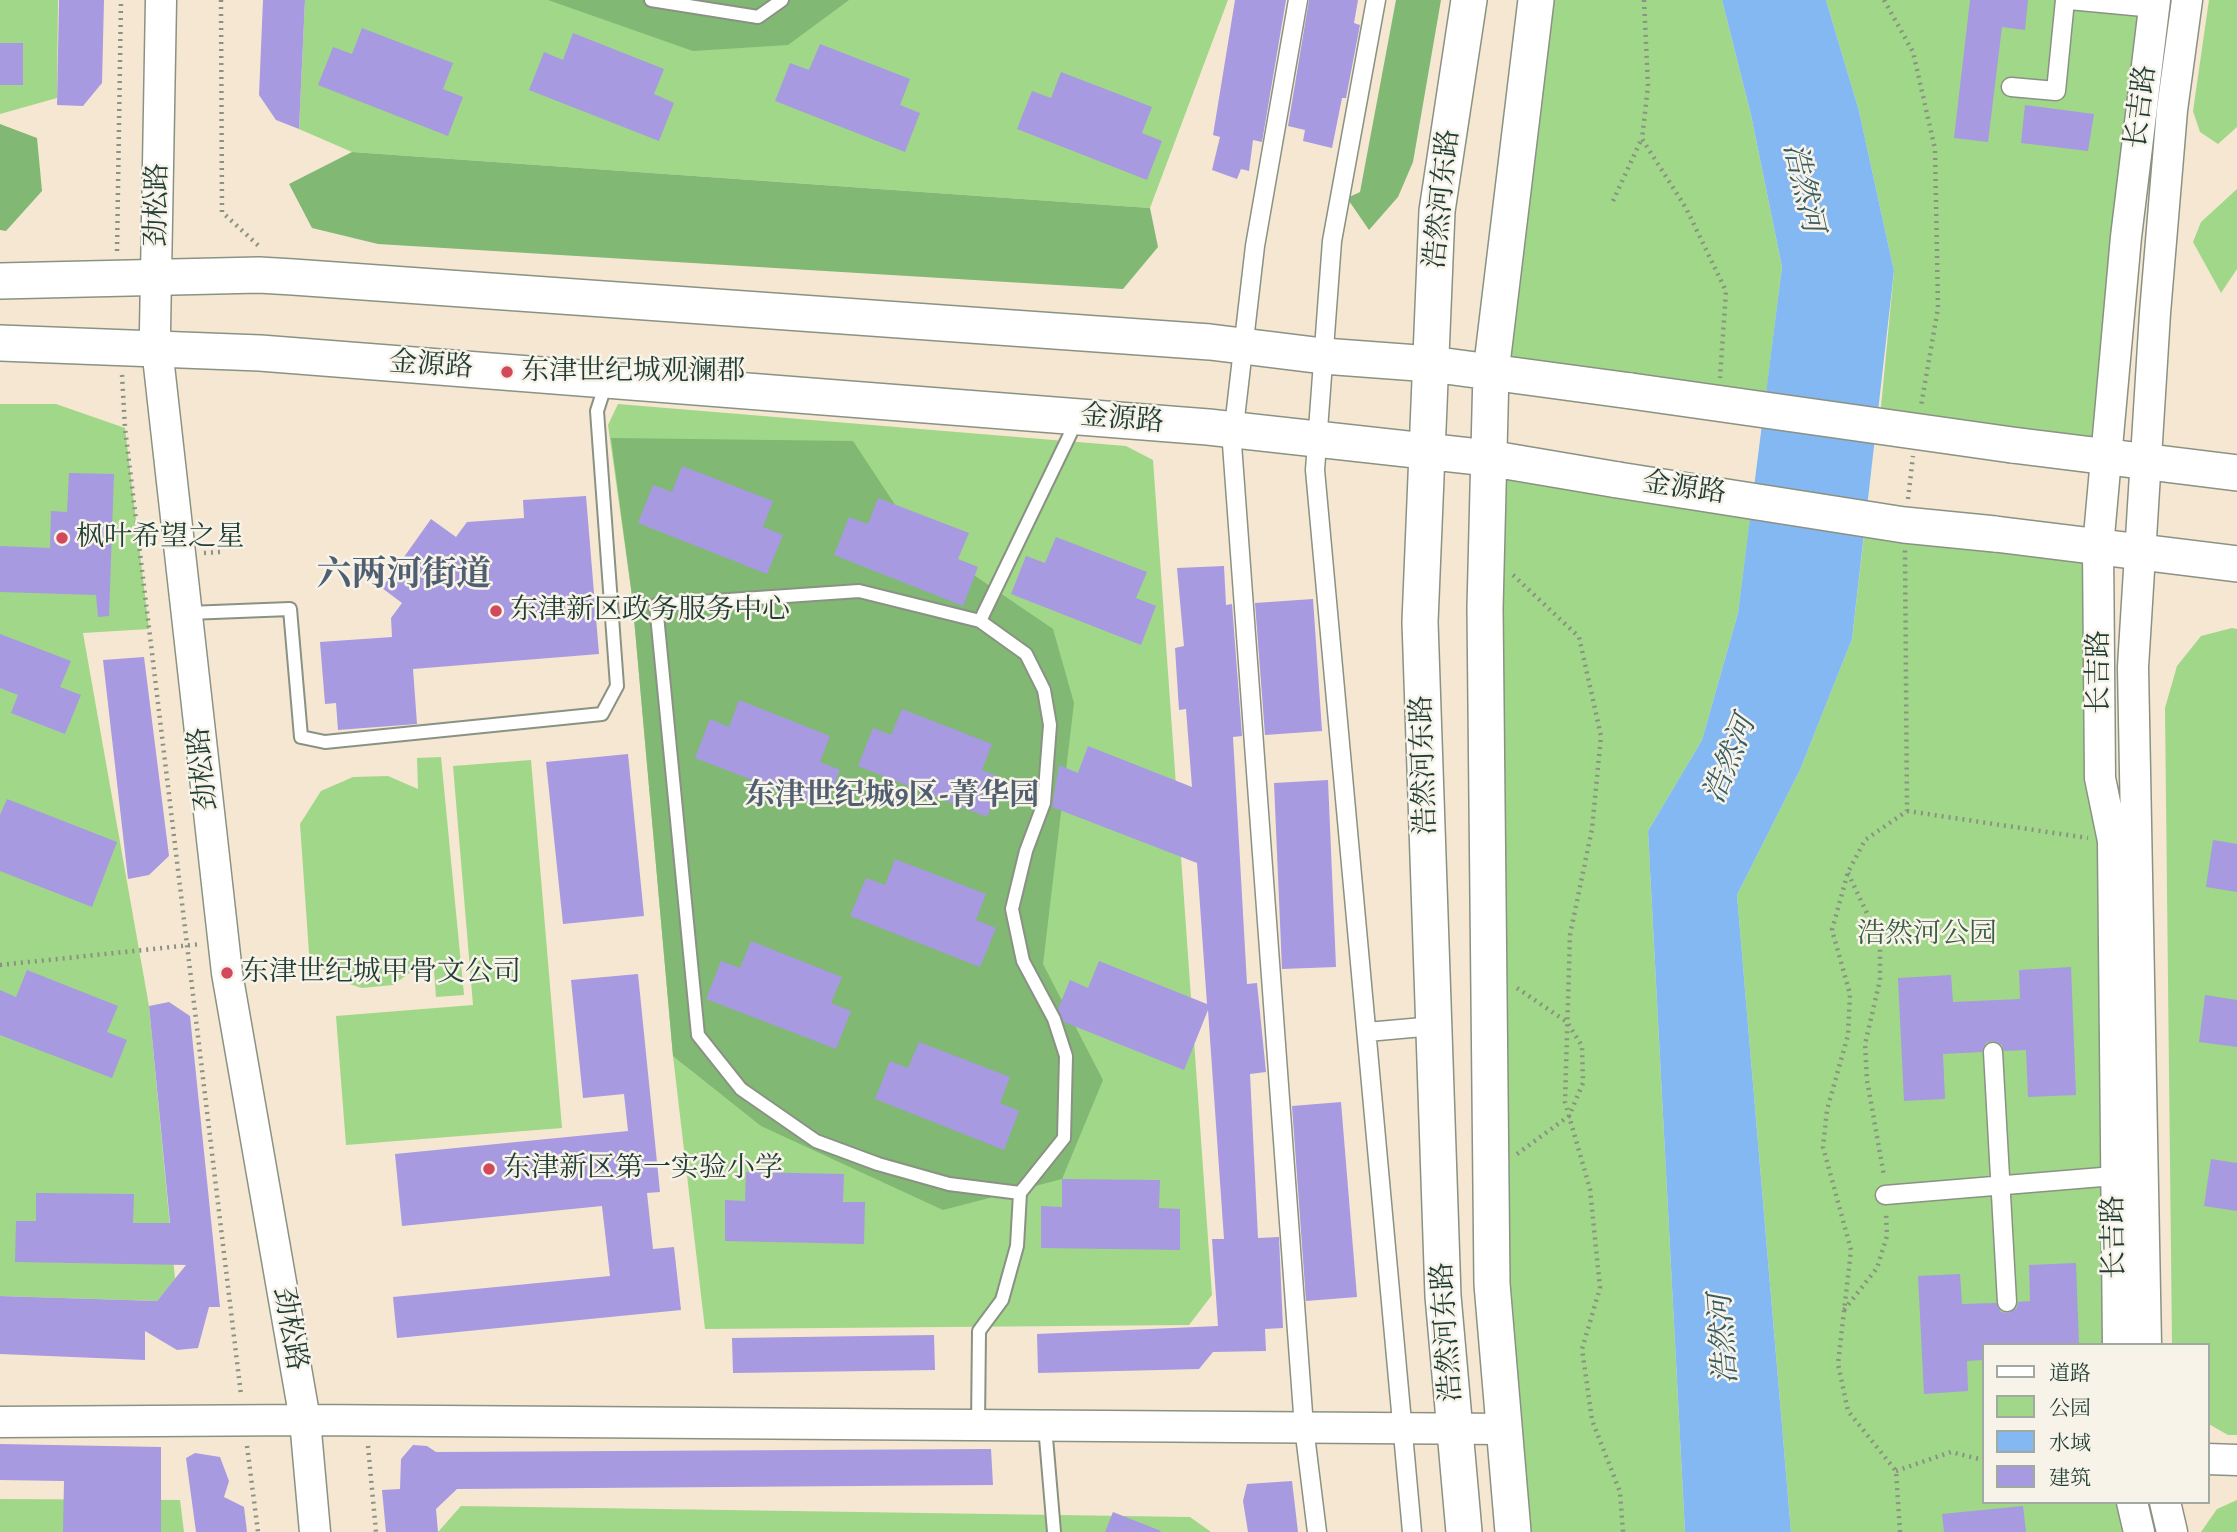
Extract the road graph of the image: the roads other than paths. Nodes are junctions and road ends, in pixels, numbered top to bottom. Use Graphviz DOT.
graph roads {
  1 [pos="161,0"];
  2 [pos="651,0"];
  3 [pos="782,0"];
  4 [pos="1298,0"];
  5 [pos="1376,0"];
  6 [pos="1469,0"];
  7 [pos="1536,0"];
  8 [pos="2067,0"];
  9 [pos="2187,0"];
  10 [pos="2155,4"];
  11 [pos="2011,87"];
  12 [pos="156,278"];
  13 [pos="0,281"];
  14 [pos="0,343"];
  15 [pos="1243,346"];
  16 [pos="158,349"];
  17 [pos="1324,356"];
  18 [pos="1431,364"];
  19 [pos="1491,372"];
  20 [pos="607,380"];
  21 [pos="1079,417"];
  22 [pos="1234,429"];
  23 [pos="1317,437"];
  24 [pos="1427,452"];
  25 [pos="2106,457"];
  26 [pos="1488,458"];
  27 [pos="2146,461"];
  28 [pos="2237,472"];
  29 [pos="2098,547"];
  30 [pos="2141,552"];
  31 [pos="2237,564"];
  32 [pos="187,614"];
  33 [pos="979,621"];
  34 [pos="1434,1026"];
  35 [pos="1367,1032"];
  36 [pos="1993,1052"];
  37 [pos="2114,1176"];
  38 [pos="2000,1185"];
  39 [pos="1020,1193"];
  40 [pos="1885,1195"];
  41 [pos="2007,1302"];
  42 [pos="2118,1343"];
  43 [pos="2146,1343"];
  44 [pos="304,1420"];
  45 [pos="0,1422"];
  46 [pos="978,1425"];
  47 [pos="1045,1426"];
  48 [pos="1304,1427"];
  49 [pos="1403,1428"];
  50 [pos="1455,1429"];
  51 [pos="1504,1429"];
  52 [pos="2209,1459"];
  53 [pos="2237,1461"];
  54 [pos="2132,1504"];
  55 [pos="2165,1504"];
  56 [pos="315,1532"];
  57 [pos="1054,1532"];
  58 [pos="1317,1532"];
  59 [pos="1412,1532"];
  60 [pos="1464,1532"];
  61 [pos="1513,1532"];
  62 [pos="2139,1532"];
  63 [pos="2172,1532"];
  1 -- 12 [label="street, 劲松路"];
  2 -- 3 [label="lane"];
  4 -- 15 [label="street"];
  5 -- 17 [label="street"];
  6 -- 18 [label="main road, 浩然河东路"];
  7 -- 19 [label="main road, 浩然河东路"];
  8 -- 10 [label="street"];
  8 -- 11 [label="street"];
  9 -- 27 [label="street, 长吉路"];
  10 -- 25 [label="street, 长吉路"];
  12 -- 13 [label="main road"];
  12 -- 15 [label="main road"];
  12 -- 16 [label="street, 劲松路"];
  14 -- 16 [label="main road, 金源路"];
  15 -- 17 [label="main road"];
  15 -- 22 [label="street"];
  16 -- 20 [label="main road, 金源路"];
  16 -- 32 [label="street, 劲松路"];
  17 -- 18 [label="main road"];
  17 -- 23 [label="street"];
  18 -- 19 [label="main road"];
  18 -- 24 [label="main road, 浩然河东路"];
  19 -- 25 [label="main road, bridge"];
  19 -- 26 [label="main road, 浩然河东路"];
  20 -- 21 [label="main road, 金源路"];
  20 -- 32 [label="lane"];
  21 -- 22 [label="main road, 金源路"];
  21 -- 33 [label="lane"];
  22 -- 23 [label="main road, 金源路"];
  22 -- 48 [label="street"];
  23 -- 24 [label="main road, 金源路"];
  23 -- 35 [label="street"];
  24 -- 26 [label="main road, 金源路"];
  24 -- 34 [label="main road, 浩然河东路"];
  25 -- 27 [label="main road"];
  25 -- 29 [label="street, 长吉路"];
  26 -- 29 [label="main road, 金源路, bridge"];
  26 -- 51 [label="main road, 浩然河东路"];
  27 -- 28 [label="main road"];
  27 -- 30 [label="street, 长吉路"];
  29 -- 30 [label="main road, 金源路"];
  29 -- 37 [label="street, 长吉路"];
  30 -- 31 [label="main road, 金源路"];
  30 -- 43 [label="street, 长吉路"];
  32 -- 44 [label="street, 劲松路"];
  33 -- 39 [label="lane"];
  33 -- 39 [label="lane"];
  34 -- 35 [label="street"];
  34 -- 50 [label="main road, 浩然河东路"];
  35 -- 49 [label="street"];
  36 -- 38 [label="street"];
  37 -- 38 [label="street"];
  37 -- 42 [label="street, 长吉路"];
  38 -- 40 [label="street"];
  38 -- 41 [label="street"];
  39 -- 46 [label="lane"];
  44 -- 45 [label="street"];
  44 -- 46 [label="street"];
  44 -- 56 [label="street, 劲松路"];
  46 -- 47 [label="street"];
  47 -- 48 [label="street"];
  47 -- 57 [label="lane"];
  48 -- 49 [label="street"];
  48 -- 58 [label="street"];
  49 -- 50 [label="street"];
  49 -- 59 [label="street"];
  50 -- 51 [label="street"];
  50 -- 60 [label="main road, 浩然河东路"];
  51 -- 61 [label="main road, 浩然河东路"];
  52 -- 53 [label="street"];
  54 -- 62 [label="street"];
  55 -- 63 [label="street"];
}
